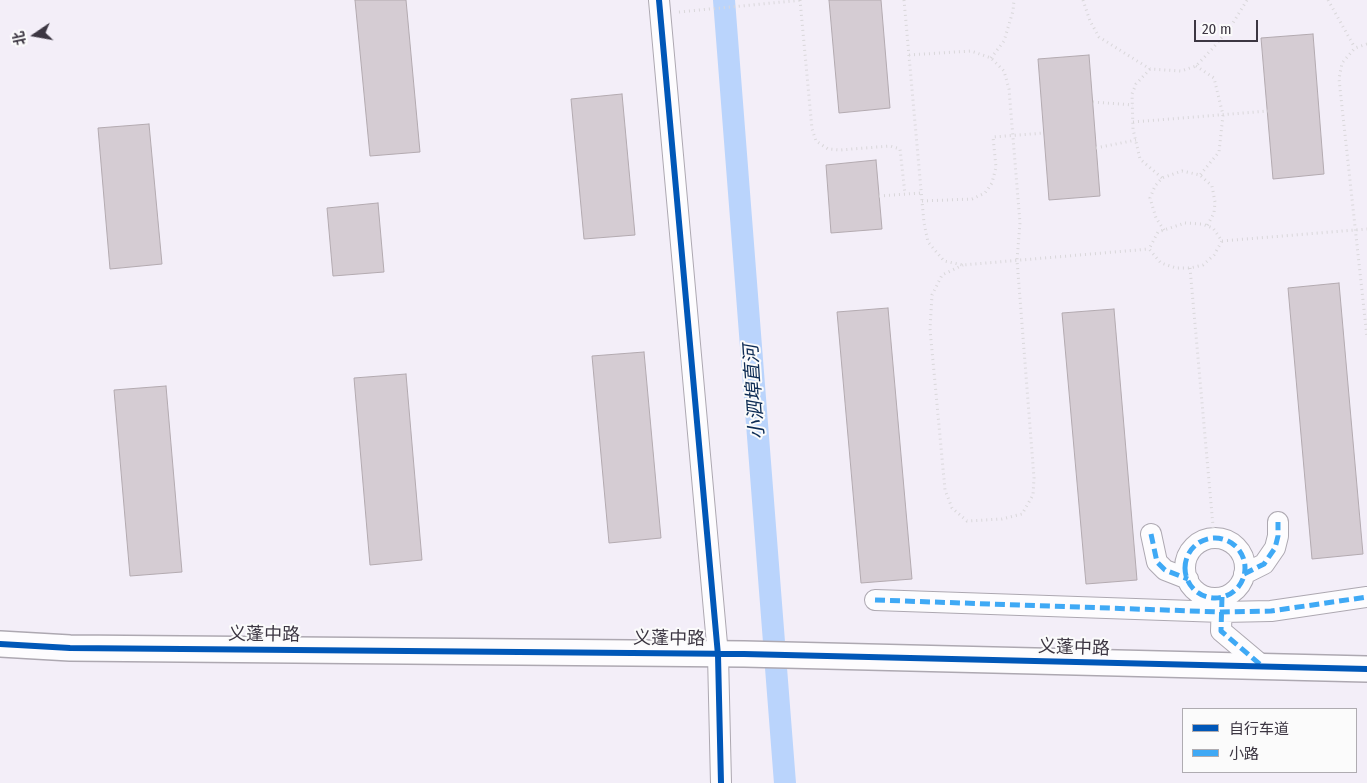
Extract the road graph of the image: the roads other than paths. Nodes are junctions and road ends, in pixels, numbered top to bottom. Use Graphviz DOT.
graph roads {
  1 [pos="659,7"];
  2 [pos="1278,522"];
  3 [pos="1152,534"];
  4 [pos="1244,574"];
  5 [pos="1188,579"];
  6 [pos="1367,597"];
  7 [pos="875,600"];
  8 [pos="1222,605"];
  9 [pos="0,644"];
  10 [pos="718,655"];
  11 [pos="1264,668"];
  12 [pos="1367,669"];
  13 [pos="721,783"];
  1 -- 10 [label="street"];
  2 -- 4 [label="street"];
  3 -- 5 [label="street"];
  4 -- 5 [label="street"];
  4 -- 8 [label="street"];
  5 -- 8 [label="street"];
  6 -- 8 [label="street"];
  7 -- 8 [label="street"];
  8 -- 11 [label="street"];
  9 -- 10 [label="street, 义蓬中路"];
  10 -- 11 [label="street, 义蓬中路"];
  10 -- 13 [label="street"];
  11 -- 12 [label="street, 义蓬中路"];
}
